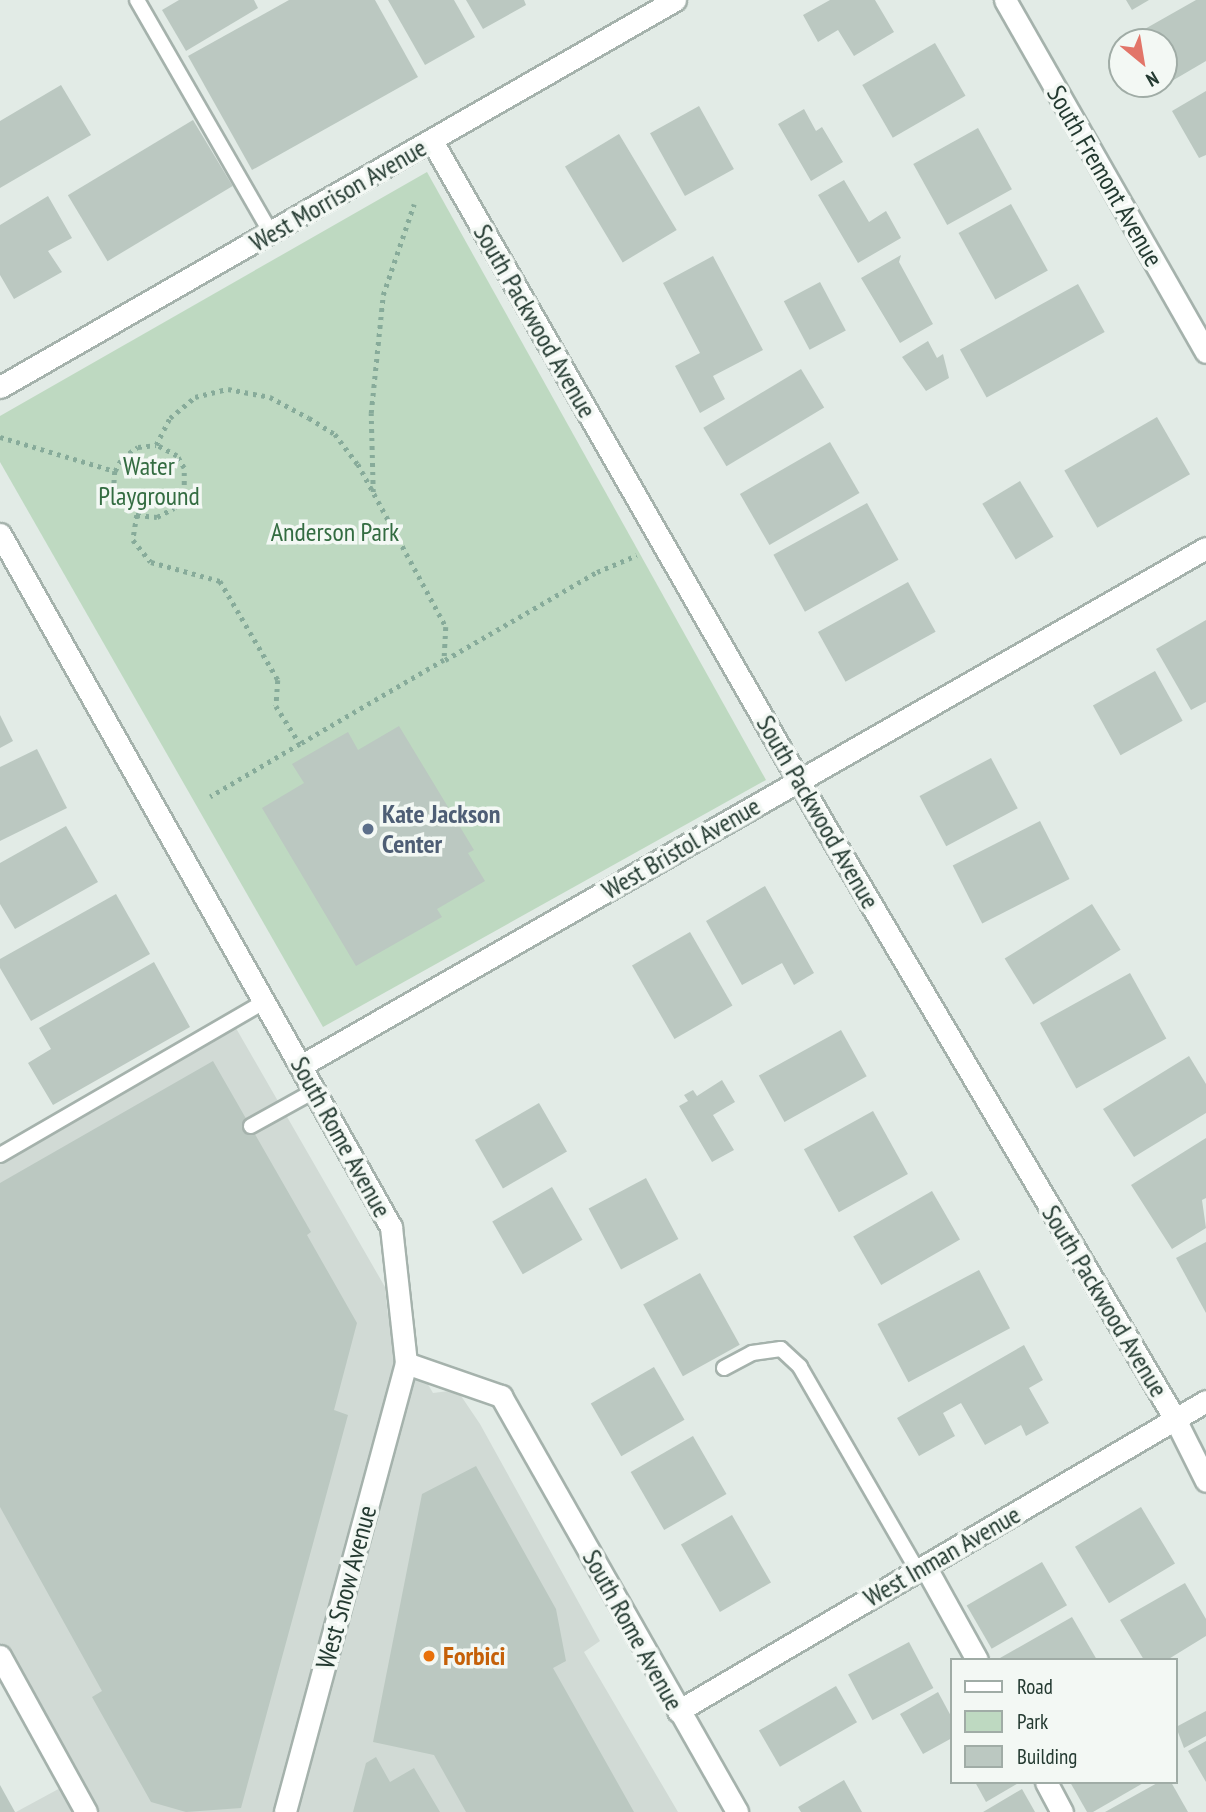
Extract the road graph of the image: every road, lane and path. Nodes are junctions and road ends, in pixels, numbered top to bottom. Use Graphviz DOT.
graph roads {
  1 [pos="676,0"];
  2 [pos="1005,0"];
  3 [pos="140,1"];
  4 [pos="432,141"];
  5 [pos="414,204"];
  6 [pos="271,233"];
  7 [pos="1206,352"];
  8 [pos="0,387"];
  9 [pos="0,437"];
  10 [pos="156,445"];
  11 [pos="115,471"];
  12 [pos="373,493"];
  13 [pos="137,515"];
  14 [pos="0,534"];
  15 [pos="1206,548"];
  16 [pos="642,553"];
  17 [pos="444,660"];
  18 [pos="300,744"];
  19 [pos="799,781"];
  20 [pos="209,797"];
  21 [pos="266,1001"];
  22 [pos="302,1065"];
  23 [pos="316,1090"];
  24 [pos="251,1126"];
  25 [pos="0,1155"];
  26 [pos="406,1363"];
  27 [pos="724,1368"];
  28 [pos="1206,1401"];
  29 [pos="1175,1419"];
  30 [pos="1206,1481"];
  31 [pos="921,1568"];
  32 [pos="0,1656"];
  33 [pos="976,1658"];
  34 [pos="678,1711"];
  35 [pos="1047,1784"];
  36 [pos="86,1812"];
  37 [pos="285,1812"];
  38 [pos="737,1812"];
  39 [pos="1062,1812"];
  1 -- 4 [label="street, West Morrison Avenue"];
  2 -- 7 [label="street, South Fremont Avenue"];
  3 -- 6 [label="lane"];
  4 -- 6 [label="street, West Morrison Avenue"];
  4 -- 19 [label="street, South Packwood Avenue"];
  5 -- 12 [label="path"];
  6 -- 8 [label="street, West Morrison Avenue"];
  9 -- 11 [label="path"];
  10 -- 11 [label="path"];
  10 -- 12 [label="path"];
  10 -- 13 [label="path"];
  11 -- 13 [label="path"];
  12 -- 17 [label="path"];
  13 -- 18 [label="path"];
  14 -- 21 [label="street, South Rome Avenue"];
  15 -- 19 [label="street, West Bristol Avenue"];
  16 -- 17 [label="path"];
  17 -- 18 [label="path"];
  18 -- 20 [label="path"];
  19 -- 22 [label="street, West Bristol Avenue"];
  19 -- 29 [label="street, South Packwood Avenue"];
  21 -- 22 [label="street, South Rome Avenue"];
  21 -- 25 [label="lane"];
  22 -- 23 [label="street, South Rome Avenue"];
  23 -- 24 [label="lane"];
  23 -- 26 [label="street, South Rome Avenue"];
  26 -- 34 [label="street, South Rome Avenue"];
  26 -- 37 [label="street, West Snow Avenue"];
  27 -- 31 [label="lane"];
  28 -- 29 [label="street, West Inman Avenue"];
  29 -- 30 [label="street, South Packwood Avenue"];
  29 -- 31 [label="street, West Inman Avenue"];
  31 -- 33 [label="street"];
  31 -- 34 [label="street, West Inman Avenue"];
  32 -- 36 [label="street"];
  34 -- 38 [label="street, South Rome Avenue"];
  35 -- 39 [label="street"];
}
